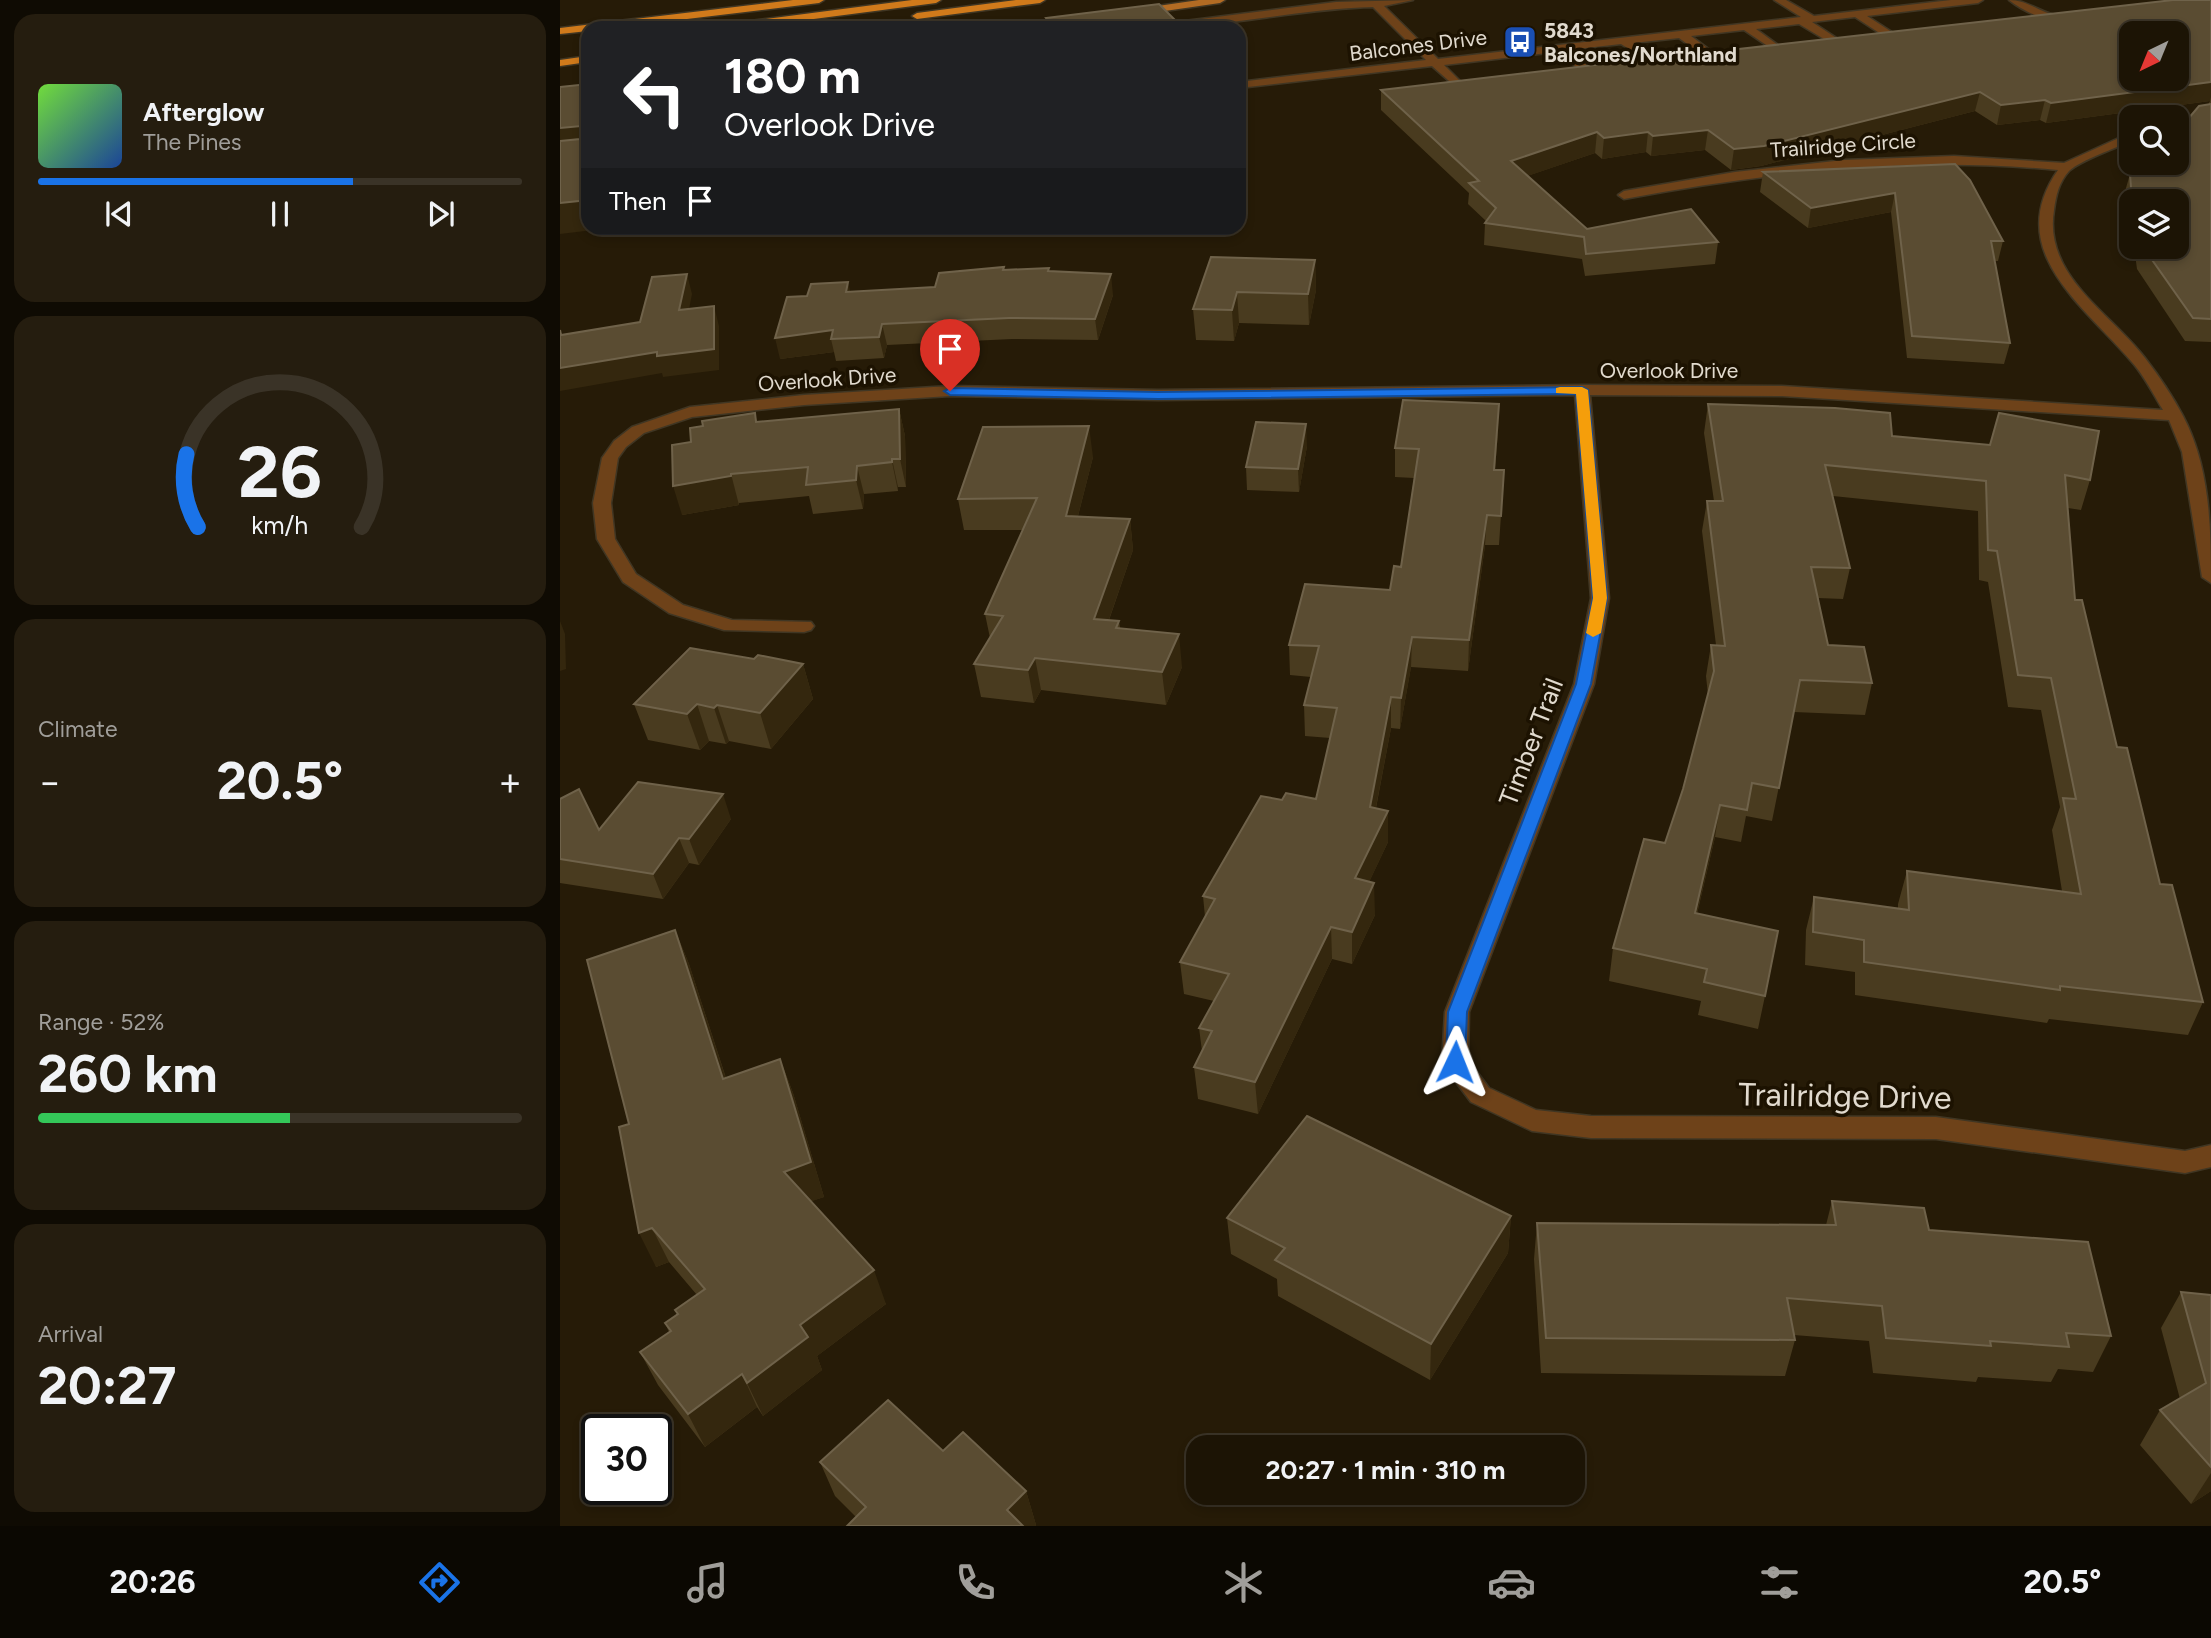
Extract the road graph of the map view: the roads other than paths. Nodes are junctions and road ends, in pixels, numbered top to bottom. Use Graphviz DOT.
graph roads {
  1 [pos="732,0"];
  2 [pos="819,0"];
  3 [pos="936,0"];
  4 [pos="960,0"];
  5 [pos="1040,0"];
  6 [pos="1220,0"];
  7 [pos="1408,0"];
  8 [pos="1779,0"];
  9 [pos="1978,0"];
  10 [pos="2014,0"];
  11 [pos="1376,4"];
  12 [pos="1126,14"];
  13 [pos="1857,14"];
  14 [pos="2083,16"];
  15 [pos="905,18"];
  16 [pos="1085,20"];
  17 [pos="1807,20"];
  18 [pos="560,21"];
  19 [pos="644,21"];
  20 [pos="773,21"];
  21 [pos="808,21"];
  22 [pos="1078,21"];
  23 [pos="1209,21"];
  24 [pos="1747,27"];
  25 [pos="581,28"];
  26 [pos="560,31"];
  27 [pos="1681,34"];
  28 [pos="1623,41"];
  29 [pos="1558,48"];
  30 [pos="1781,52"];
  31 [pos="1497,55"];
  32 [pos="581,60"];
  33 [pos="560,63"];
  34 [pos="1434,63"];
  35 [pos="1514,70"];
  36 [pos="1682,76"];
  37 [pos="1706,76"];
  38 [pos="1596,78"];
  39 [pos="1246,84"];
  40 [pos="1465,92"];
  41 [pos="2211,116"];
  42 [pos="2189,121"];
  43 [pos="2119,142"];
  44 [pos="2066,167"];
  45 [pos="1624,195"];
  46 [pos="1582,390"];
  47 [pos="2175,416"];
  48 [pos="2211,577"];
  49 [pos="804,626"];
  50 [pos="1480,1095"];
  51 [pos="2211,1156"];
  1 -- 18 [label="highway"];
  2 -- 19 [label="highway"];
  3 -- 20 [label="highway"];
  4 -- 21 [label="highway"];
  5 -- 15 [label="highway"];
  6 -- 12 [label="main road"];
  7 -- 11 [label="street"];
  8 -- 17 [label="street"];
  9 -- 13 [label="street, Balcones Drive"];
  10 -- 14 [label="street"];
  11 -- 23 [label="street"];
  11 -- 34 [label="street"];
  13 -- 17 [label="street, Balcones Drive"];
  13 -- 17 [label="street"];
  16 -- 22 [label="main road"];
  17 -- 24 [label="street, Balcones Drive"];
  24 -- 27 [label="street, Balcones Drive"];
  24 -- 30 [label="street"];
  25 -- 26 [label="highway"];
  27 -- 28 [label="street, Balcones Drive"];
  27 -- 37 [label="street"];
  28 -- 29 [label="street, Balcones Drive"];
  28 -- 36 [label="street"];
  29 -- 31 [label="street, Balcones Drive"];
  29 -- 38 [label="street"];
  31 -- 34 [label="street, Balcones Drive"];
  31 -- 35 [label="street"];
  32 -- 33 [label="highway"];
  34 -- 39 [label="street, Balcones Drive"];
  34 -- 40 [label="street"];
  41 -- 42 [label="street"];
  43 -- 44 [label="street"];
  44 -- 45 [label="street, Trailridge Circle"];
  44 -- 47 [label="street"];
  46 -- 47 [label="street, Overlook Drive"];
  46 -- 49 [label="street, Overlook Drive"];
  46 -- 50 [label="street, Timber Trail"];
  47 -- 48 [label="street"];
  50 -- 51 [label="street, Trailridge Drive"];
}
